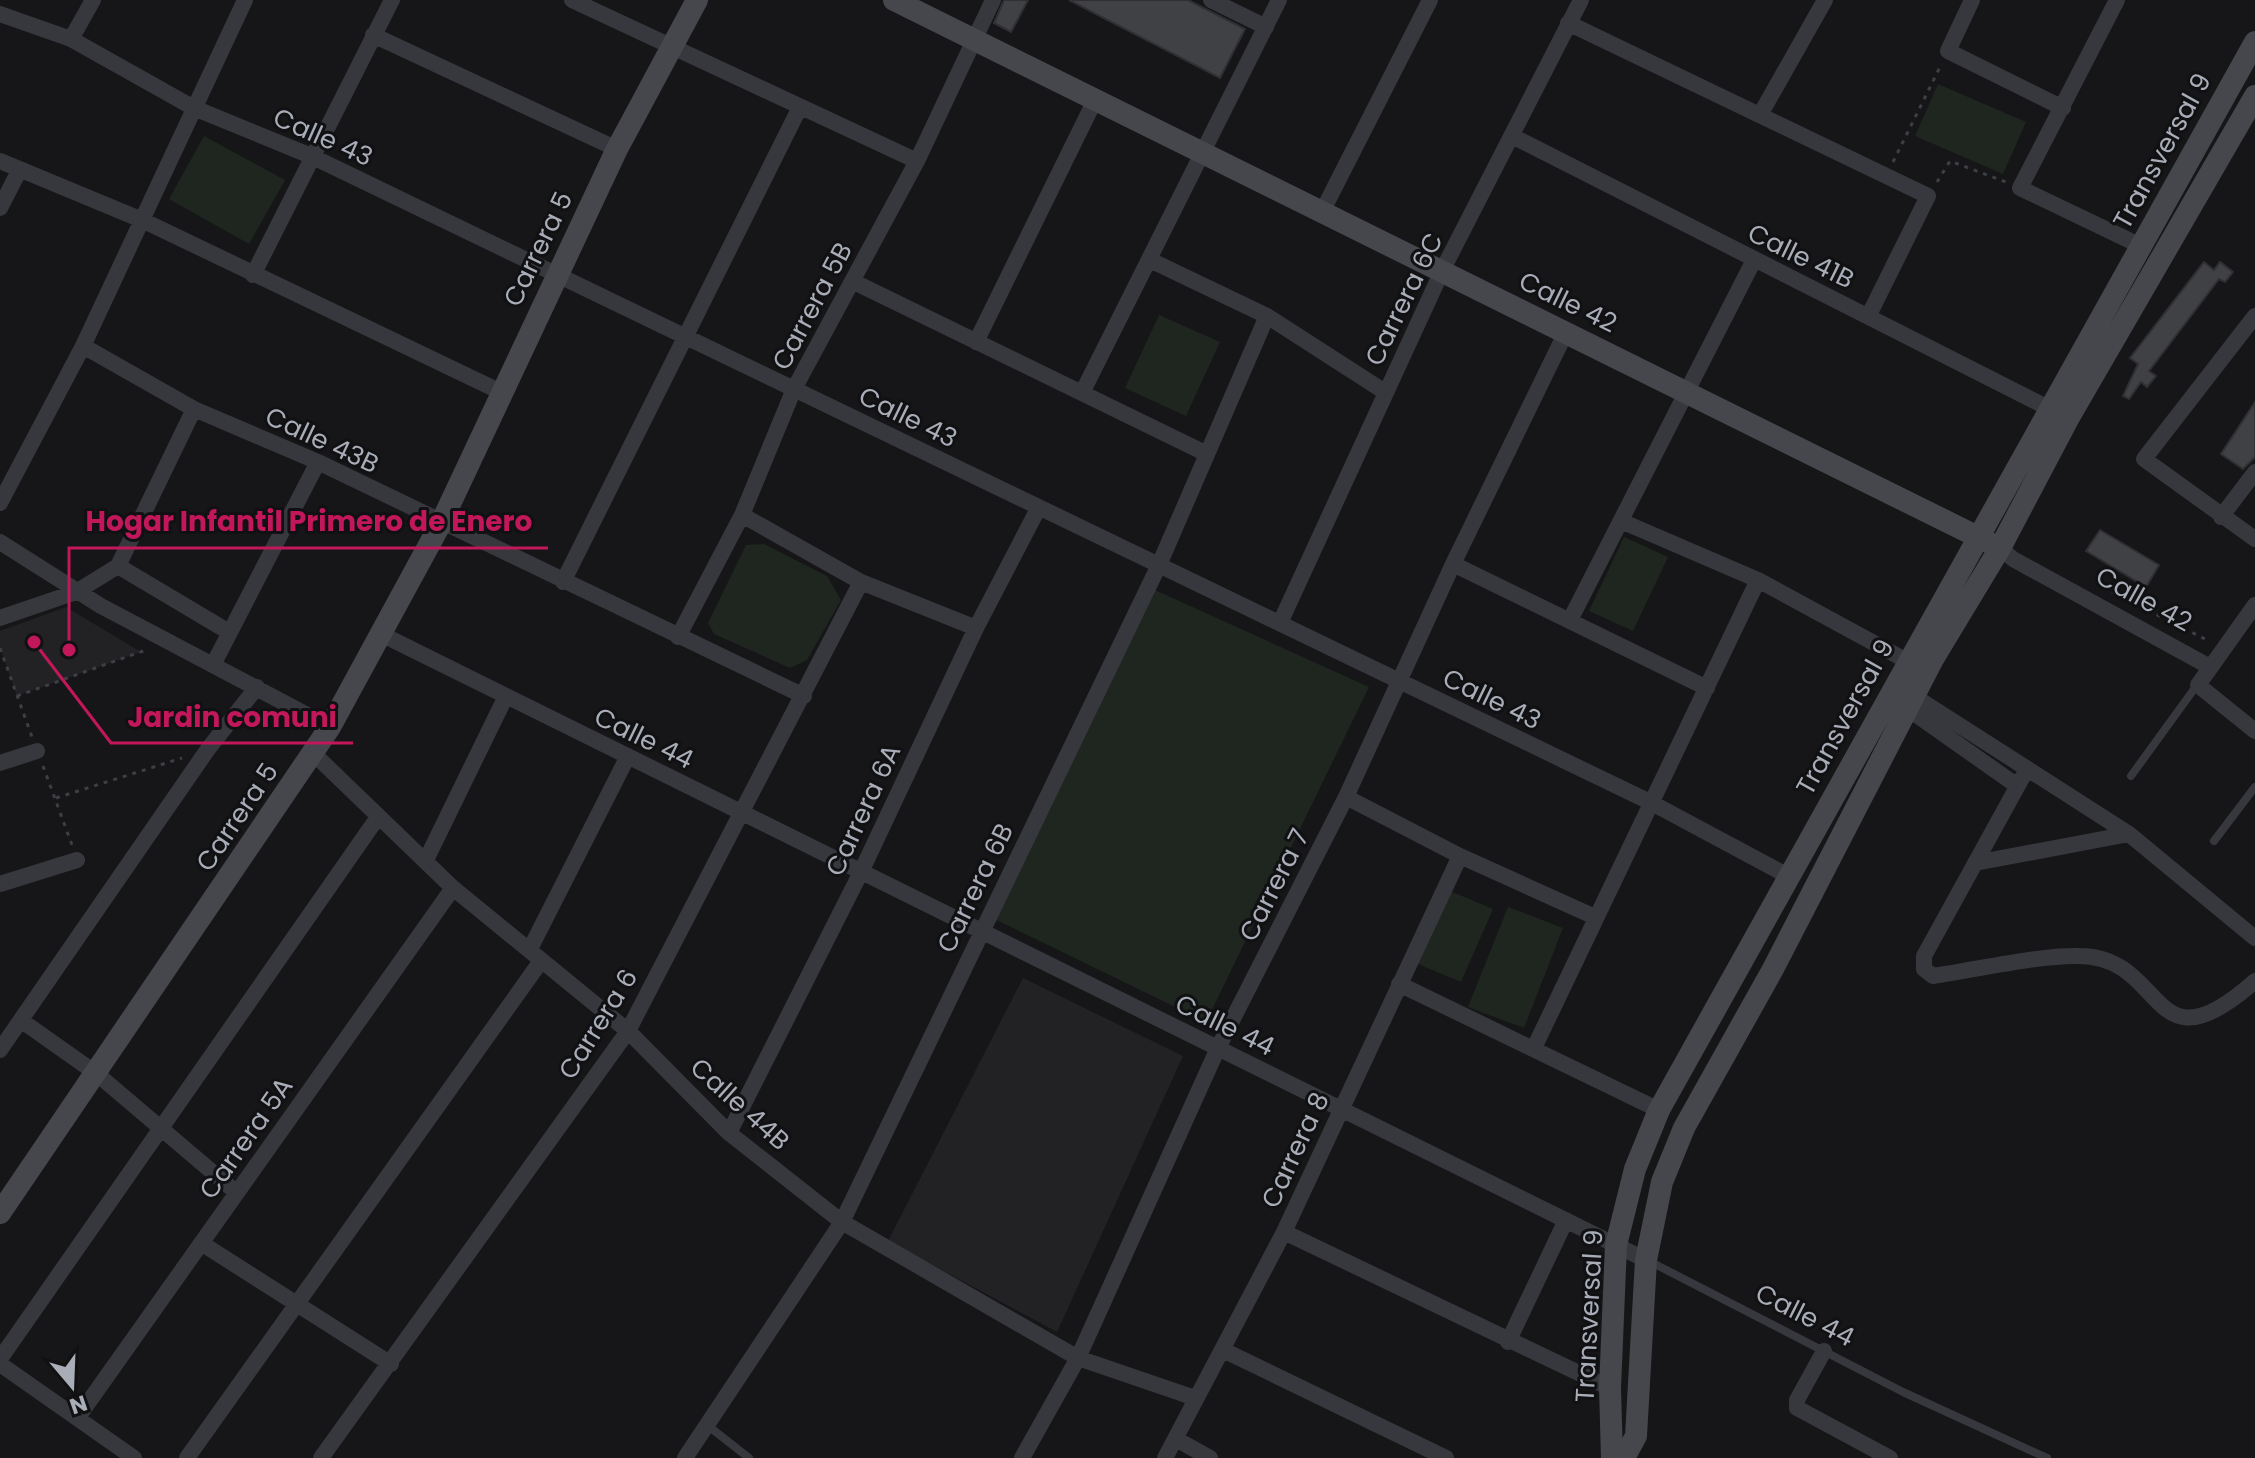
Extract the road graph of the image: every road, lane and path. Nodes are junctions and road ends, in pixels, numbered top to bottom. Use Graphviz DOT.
graph roads {
  1 [pos="93,0"];
  2 [pos="245,0"];
  3 [pos="392,0"];
  4 [pos="572,0"];
  5 [pos="697,0"];
  6 [pos="894,0"];
  7 [pos="993,0"];
  8 [pos="1211,0"];
  9 [pos="1279,0"];
  10 [pos="1430,0"];
  11 [pos="1581,0"];
  12 [pos="1825,0"];
  13 [pos="1971,0"];
  14 [pos="2117,0"];
  15 [pos="0,14"];
  16 [pos="1568,23"];
  17 [pos="1266,27"];
  18 [pos="373,35"];
  19 [pos="71,39"];
  20 [pos="975,40"];
  21 [pos="2255,42"];
  22 [pos="671,46"];
  23 [pos="1948,51"];
  24 [pos="2255,96"];
  25 [pos="1095,100"];
  26 [pos="194,108"];
  27 [pos="2063,108"];
  28 [pos="799,109"];
  29 [pos="1760,115"];
  30 [pos="2249,120"];
  31 [pos="1512,136"];
  32 [pos="617,149"];
  33 [pos="1201,152"];
  34 [pos="311,156"];
  35 [pos="0,161"];
  36 [pos="917,161"];
  37 [pos="19,171"];
  38 [pos="1885,177"];
  39 [pos="2020,188"];
  40 [pos="1928,196"];
  41 [pos="2166,201"];
  42 [pos="0,208"];
  43 [pos="1322,212"];
  44 [pos="2188,215"];
  45 [pos="142,220"];
  46 [pos="2141,246"];
  47 [pos="1150,260"];
  48 [pos="1754,260"];
  49 [pos="1442,271"];
  50 [pos="557,274"];
  51 [pos="253,275"];
  52 [pos="852,281"];
  53 [pos="1869,315"];
  54 [pos="1267,316"];
  55 [pos="2255,316"];
  56 [pos="1566,332"];
  57 [pos="683,335"];
  58 [pos="976,342"];
  59 [pos="83,346"];
  60 [pos="794,389"];
  61 [pos="501,392"];
  62 [pos="1385,392"];
  63 [pos="1687,392"];
  64 [pos="1082,393"];
  65 [pos="194,409"];
  66 [pos="2058,413"];
  67 [pos="1207,454"];
  68 [pos="318,462"];
  69 [pos="2255,472"];
  70 [pos="4,484"];
  71 [pos="0,503"];
  72 [pos="1039,507"];
  73 [pos="742,515"];
  74 [pos="2221,517"];
  75 [pos="1621,521"];
  76 [pos="441,523"];
  77 [pos="1977,536"];
  78 [pos="2255,539"];
  79 [pos="0,542"];
  80 [pos="2000,548"];
  81 [pos="1453,564"];
  82 [pos="1159,565"];
  83 [pos="118,566"];
  84 [pos="1758,580"];
  85 [pos="563,582"];
  86 [pos="861,582"];
  87 [pos="76,592"];
  88 [pos="2255,605"];
  89 [pos="0,618"];
  90 [pos="1570,620"];
  91 [pos="1280,623"];
  92 [pos="976,628"];
  93 [pos="229,632"];
  94 [pos="383,635"];
  95 [pos="678,637"];
  96 [pos="169,643"];
  97 [pos="214,663"];
  98 [pos="1917,667"];
  99 [pos="2210,667"];
  100 [pos="1399,681"];
  101 [pos="2198,685"];
  102 [pos="257,687"];
  103 [pos="1707,688"];
  104 [pos="17,696"];
  105 [pos="506,696"];
  106 [pos="804,696"];
  107 [pos="1900,698"];
  108 [pos="330,727"];
  109 [pos="2255,731"];
  110 [pos="1958,734"];
  111 [pos="208,749"];
  112 [pos="37,751"];
  113 [pos="314,754"];
  114 [pos="628,756"];
  115 [pos="0,763"];
  116 [pos="2027,769"];
  117 [pos="2131,776"];
  118 [pos="2016,785"];
  119 [pos="2255,787"];
  120 [pos="1346,797"];
  121 [pos="56,798"];
  122 [pos="1650,802"];
  123 [pos="741,812"];
  124 [pos="378,817"];
  125 [pos="2129,834"];
  126 [pos="2214,841"];
  127 [pos="1460,856"];
  128 [pos="77,860"];
  129 [pos="426,860"];
  130 [pos="1975,863"];
  131 [pos="861,872"];
  132 [pos="1790,877"];
  133 [pos="0,884"];
  134 [pos="453,888"];
  135 [pos="1595,917"];
  136 [pos="981,931"];
  137 [pos="2255,938"];
  138 [pos="535,955"];
  139 [pos="2255,981"];
  140 [pos="1399,984"];
  141 [pos="22,1021"];
  142 [pos="628,1031"];
  143 [pos="1218,1048"];
  144 [pos="1534,1048"];
  145 [pos="0,1050"];
  146 [pos="97,1074"];
  147 [pos="1341,1109"];
  148 [pos="1659,1110"];
  149 [pos="162,1128"];
  150 [pos="729,1133"];
  151 [pos="237,1193"];
  152 [pos="0,1213"];
  153 [pos="1566,1220"];
  154 [pos="842,1222"];
  155 [pos="1284,1232"];
  156 [pos="201,1243"];
  157 [pos="1616,1245"];
  158 [pos="1646,1260"];
  159 [pos="294,1305"];
  160 [pos="1508,1342"];
  161 [pos="1223,1350"];
  162 [pos="1824,1351"];
  163 [pos="1078,1358"];
  164 [pos="0,1362"];
  165 [pos="391,1364"];
  166 [pos="1610,1388"];
  167 [pos="1195,1398"];
  168 [pos="78,1417"];
  169 [pos="707,1425"];
  170 [pos="1176,1439"];
  171 [pos="134,1458"];
  172 [pos="187,1458"];
  173 [pos="321,1458"];
  174 [pos="685,1458"];
  175 [pos="749,1458"];
  176 [pos="1022,1458"];
  177 [pos="1165,1458"];
  178 [pos="1210,1458"];
  179 [pos="1446,1458"];
  180 [pos="1612,1458"];
  181 [pos="1624,1458"];
  182 [pos="1890,1458"];
  183 [pos="2047,1458"];
  1 -- 19 [label="street"];
  2 -- 26 [label="street"];
  3 -- 18 [label="street"];
  4 -- 22 [label="street"];
  5 -- 22 [label="street, Carrera 5"];
  6 -- 20 [label="street, Calle 42"];
  7 -- 20 [label="street, Carrera 5B"];
  8 -- 17 [label="street"];
  9 -- 17 [label="street"];
  10 -- 43 [label="street"];
  11 -- 16 [label="street, Carrera 6C"];
  12 -- 29 [label="street"];
  13 -- 23 [label="street"];
  14 -- 27 [label="street"];
  15 -- 19 [label="street, Calle 43"];
  16 -- 29 [label="street"];
  16 -- 31 [label="street, Carrera 6C"];
  17 -- 33 [label="street"];
  18 -- 32 [label="street"];
  18 -- 34 [label="street"];
  19 -- 26 [label="street, Calle 43"];
  20 -- 25 [label="street, Calle 42"];
  20 -- 36 [label="street, Carrera 5B"];
  21 -- 41 [label="street, Transversal 9"];
  22 -- 28 [label="street"];
  22 -- 32 [label="street, Carrera 5"];
  23 -- 27 [label="street"];
  23 -- 38 [label="path"];
  24 -- 30 [label="street, Transversal 9"];
  25 -- 33 [label="street, Calle 42"];
  25 -- 58 [label="street"];
  26 -- 34 [label="street, Calle 43"];
  26 -- 45 [label="street"];
  27 -- 39 [label="street"];
  28 -- 36 [label="street"];
  28 -- 57 [label="street"];
  29 -- 38 [label="street"];
  30 -- 44 [label="street, Transversal 9"];
  31 -- 48 [label="street, Calle 41B"];
  31 -- 49 [label="street, Carrera 6C"];
  32 -- 50 [label="street, Carrera 5"];
  33 -- 43 [label="street, Calle 42"];
  33 -- 47 [label="street"];
  34 -- 50 [label="street, Calle 43"];
  34 -- 51 [label="street"];
  35 -- 37 [label="street"];
  36 -- 52 [label="street, Carrera 5B"];
  37 -- 42 [label="street"];
  37 -- 45 [label="street"];
  38 -- 40 [label="street"];
  39 -- 40 [label="path"];
  39 -- 46 [label="street"];
  40 -- 53 [label="street"];
  41 -- 44 [label="street"];
  41 -- 46 [label="street, Transversal 9"];
  43 -- 49 [label="street, Calle 42"];
  44 -- 66 [label="street, Transversal 9"];
  45 -- 51 [label="street"];
  45 -- 59 [label="street"];
  46 -- 66 [label="street, Transversal 9"];
  47 -- 54 [label="street"];
  47 -- 64 [label="street"];
  48 -- 53 [label="street, Calle 41B"];
  48 -- 63 [label="street"];
  49 -- 56 [label="street, Calle 42"];
  49 -- 62 [label="street, Carrera 6C"];
  50 -- 57 [label="street, Calle 43"];
  50 -- 61 [label="street, Carrera 5"];
  51 -- 61 [label="street"];
  52 -- 58 [label="street"];
  52 -- 60 [label="street, Carrera 5B"];
  53 -- 66 [label="street, Calle 41B"];
  54 -- 62 [label="street"];
  54 -- 67 [label="street, Carrera 6B"];
  55 -- 74 [label="street"];
  56 -- 63 [label="street, Calle 42"];
  56 -- 81 [label="street, Carrera 7"];
  57 -- 60 [label="street, Calle 43"];
  57 -- 85 [label="street"];
  58 -- 64 [label="street"];
  59 -- 65 [label="street, Calle 43B"];
  59 -- 70 [label="street"];
  60 -- 72 [label="street, Calle 43"];
  60 -- 73 [label="street, Carrera 5B"];
  61 -- 76 [label="street, Carrera 5"];
  62 -- 91 [label="street, Carrera 6C"];
  63 -- 75 [label="street"];
  63 -- 77 [label="street, Calle 42"];
  64 -- 67 [label="street"];
  65 -- 68 [label="street, Calle 43B"];
  65 -- 83 [label="street"];
  66 -- 77 [label="street, Transversal 9"];
  66 -- 80 [label="street, Transversal 9"];
  67 -- 82 [label="street, Carrera 6B"];
  68 -- 76 [label="street, Calle 43B"];
  68 -- 93 [label="street"];
  69 -- 74 [label="street"];
  70 -- 71 [label="street"];
  72 -- 82 [label="street, Calle 43"];
  72 -- 92 [label="street, Carrera 6A"];
  73 -- 86 [label="street"];
  73 -- 95 [label="street, Carrera 5B"];
  74 -- 78 [label="street"];
  75 -- 84 [label="street"];
  75 -- 90 [label="street"];
  76 -- 85 [label="street, Calle 43B"];
  76 -- 94 [label="street, Carrera 5"];
  77 -- 80 [label="street, Calle 42"];
  77 -- 98 [label="street, Transversal 9"];
  79 -- 87 [label="street"];
  80 -- 98 [label="street, Transversal 9"];
  80 -- 99 [label="street, Calle 42"];
  81 -- 90 [label="street"];
  81 -- 100 [label="street, Carrera 7"];
  82 -- 91 [label="street, Calle 43"];
  82 -- 136 [label="street, Carrera 6B"];
  83 -- 87 [label="street"];
  83 -- 93 [label="street"];
  84 -- 98 [label="street"];
  84 -- 103 [label="street"];
  85 -- 95 [label="street, Calle 43B"];
  86 -- 92 [label="street"];
  86 -- 106 [label="street, Carrera 6"];
  87 -- 89 [label="street"];
  87 -- 96 [label="street"];
  88 -- 99 [label="street"];
  90 -- 103 [label="street"];
  91 -- 100 [label="street, Calle 43"];
  92 -- 131 [label="street, Carrera 6A"];
  93 -- 97 [label="street"];
  94 -- 105 [label="street, Calle 44"];
  94 -- 108 [label="street, Carrera 5"];
  95 -- 106 [label="street, Calle 43B"];
  96 -- 97 [label="street"];
  96 -- 104 [label="path"];
  97 -- 102 [label="street"];
  98 -- 107 [label="street, Transversal 9"];
  99 -- 101 [label="street"];
  100 -- 120 [label="street, Carrera 7"];
  100 -- 122 [label="street, Calle 43"];
  101 -- 109 [label="street"];
  101 -- 117 [label="lane"];
  102 -- 108 [label="street"];
  102 -- 111 [label="street"];
  103 -- 122 [label="street"];
  105 -- 114 [label="street, Calle 44"];
  105 -- 129 [label="street"];
  106 -- 123 [label="street, Carrera 6"];
  107 -- 110 [label="street"];
  107 -- 132 [label="street, Transversal 9"];
  107 -- 158 [label="street, Transversal 9"];
  108 -- 113 [label="street, Carrera 5"];
  110 -- 116 [label="street"];
  110 -- 118 [label="street"];
  111 -- 121 [label="path"];
  111 -- 141 [label="street"];
  112 -- 115 [label="street"];
  113 -- 124 [label="street, Calle 44B"];
  113 -- 146 [label="street, Carrera 5"];
  114 -- 123 [label="street, Calle 44"];
  114 -- 138 [label="street"];
  116 -- 118 [label="street"];
  116 -- 125 [label="street"];
  118 -- 130 [label="street"];
  119 -- 126 [label="lane"];
  120 -- 127 [label="street"];
  120 -- 143 [label="street, Carrera 7"];
  122 -- 132 [label="street, Calle 43"];
  122 -- 135 [label="street"];
  123 -- 131 [label="street, Calle 44"];
  123 -- 142 [label="street, Carrera 6"];
  124 -- 129 [label="street, Calle 44B"];
  124 -- 149 [label="street"];
  125 -- 130 [label="street"];
  125 -- 137 [label="street"];
  127 -- 135 [label="street"];
  127 -- 140 [label="street, Carrera 8"];
  128 -- 133 [label="street"];
  129 -- 134 [label="street, Calle 44B"];
  130 -- 139 [label="street"];
  131 -- 136 [label="street, Calle 44"];
  131 -- 150 [label="street, Carrera 6A"];
  132 -- 148 [label="street, Transversal 9"];
  134 -- 138 [label="street, Calle 44B"];
  134 -- 151 [label="street, Carrera 5A"];
  135 -- 144 [label="street"];
  136 -- 143 [label="street, Calle 44"];
  136 -- 154 [label="street, Carrera 6B"];
  138 -- 142 [label="street, Calle 44B"];
  138 -- 159 [label="street"];
  140 -- 144 [label="street"];
  140 -- 147 [label="street, Carrera 8"];
  141 -- 145 [label="street"];
  141 -- 146 [label="street"];
  142 -- 150 [label="street, Calle 44B"];
  142 -- 165 [label="street, Carrera 6"];
  143 -- 147 [label="street, Calle 44"];
  143 -- 163 [label="street, Carrera 7"];
  144 -- 148 [label="street"];
  146 -- 149 [label="street"];
  146 -- 152 [label="street, Carrera 5"];
  147 -- 153 [label="street, Calle 44"];
  147 -- 155 [label="street, Carrera 8"];
  148 -- 157 [label="street, Transversal 9"];
  149 -- 151 [label="street"];
  149 -- 164 [label="street"];
  150 -- 154 [label="street, Calle 44B"];
  151 -- 156 [label="street, Carrera 5A"];
  153 -- 157 [label="street, Calle 44"];
  153 -- 160 [label="street"];
  154 -- 163 [label="street, Calle 44B"];
  154 -- 169 [label="street, Carrera 6B"];
  155 -- 160 [label="street"];
  155 -- 161 [label="street, Carrera 8"];
  156 -- 159 [label="street"];
  156 -- 168 [label="street, Carrera 5A"];
  157 -- 158 [label="street, Calle 44"];
  157 -- 166 [label="street, Transversal 9"];
  158 -- 162 [label="lane, Calle 44"];
  158 -- 181 [label="street, Transversal 9"];
  159 -- 165 [label="street"];
  159 -- 172 [label="street"];
  160 -- 166 [label="street"];
  161 -- 167 [label="street, Carrera 8"];
  161 -- 179 [label="street"];
  162 -- 182 [label="street"];
  162 -- 183 [label="lane, Calle 44"];
  163 -- 167 [label="street, Calle 44B"];
  163 -- 176 [label="street, Carrera 7"];
  164 -- 168 [label="street"];
  165 -- 173 [label="street, Carrera 6"];
  166 -- 180 [label="street, Transversal 9"];
  167 -- 170 [label="street, Carrera 8"];
  168 -- 171 [label="street"];
  169 -- 174 [label="street, Carrera 6B"];
  169 -- 175 [label="lane"];
  170 -- 177 [label="street, Carrera 8"];
  170 -- 178 [label="street"];
}
